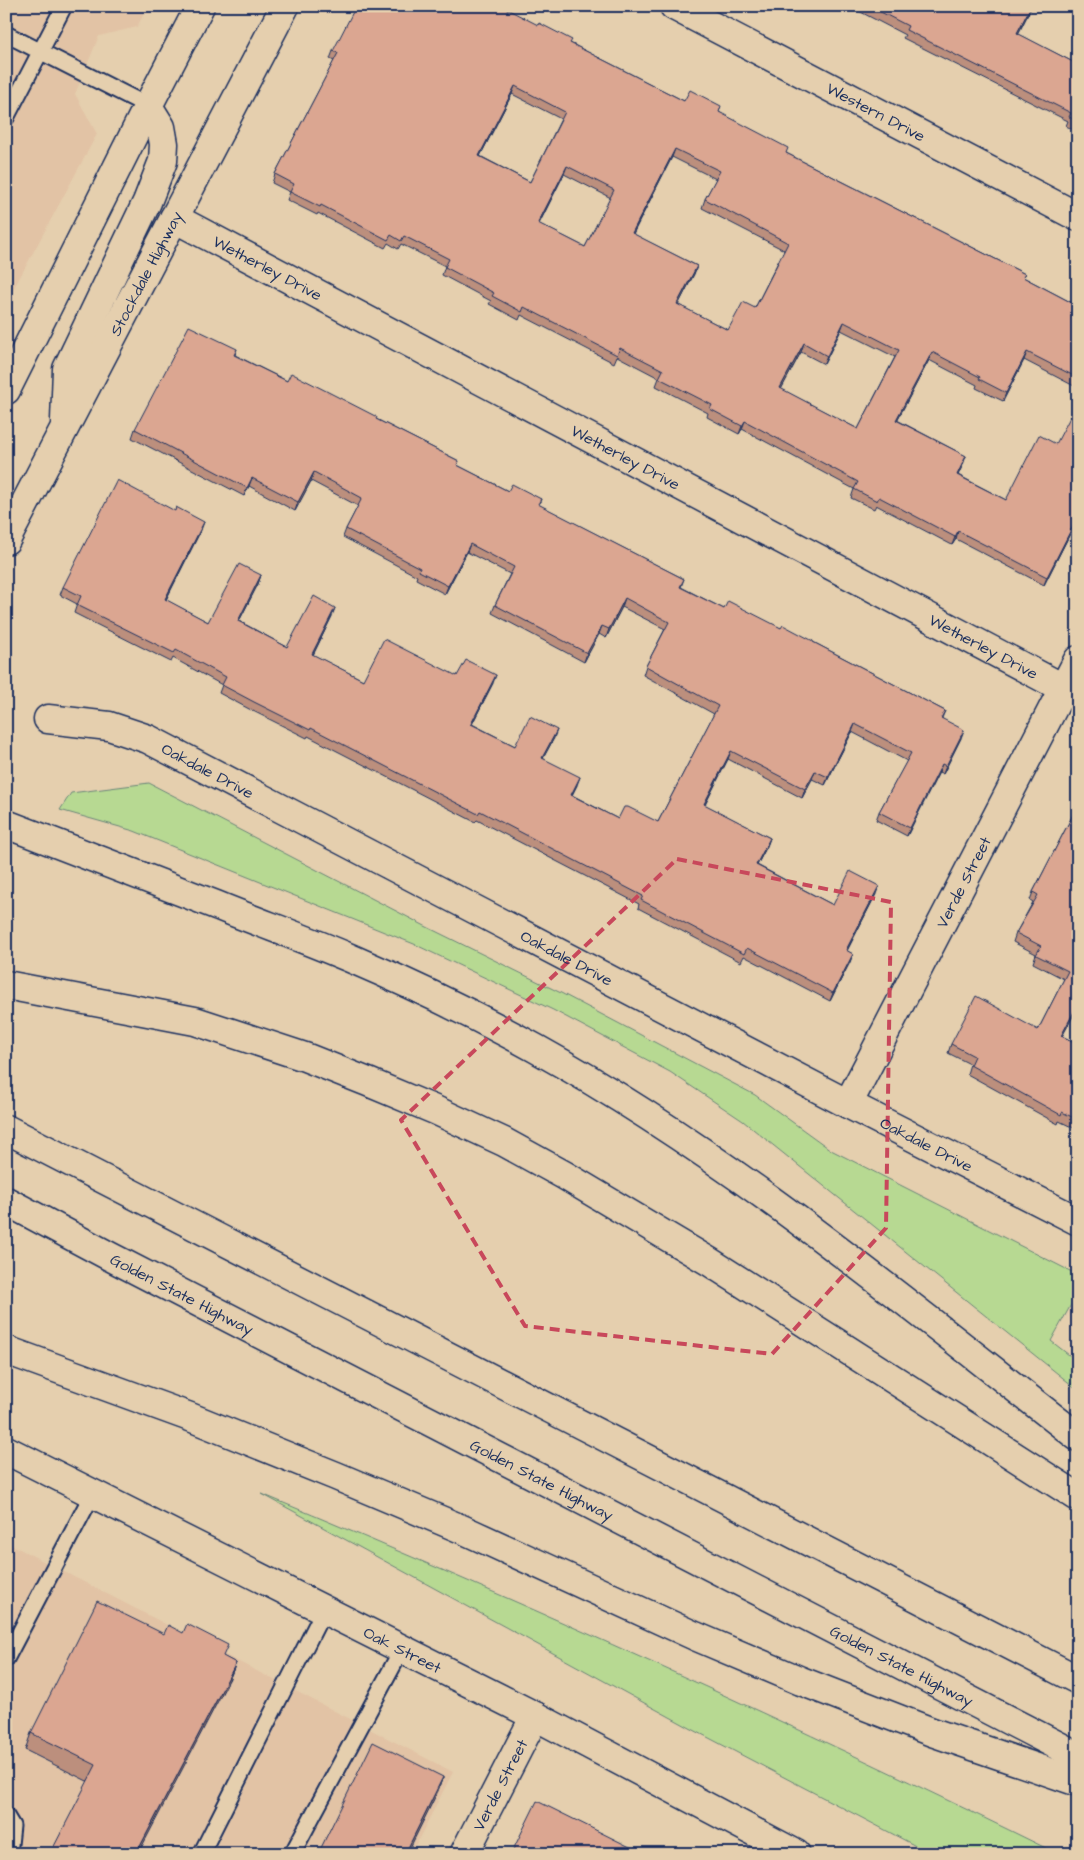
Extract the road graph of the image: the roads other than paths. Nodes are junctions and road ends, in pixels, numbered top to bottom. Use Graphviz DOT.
graph roads {
  1 [pos="64,6"];
  2 [pos="200,6"];
  3 [pos="285,6"];
  4 [pos="674,6"];
  5 [pos="6,34"];
  6 [pos="40,51"];
  7 [pos="148,106"];
  8 [pos="6,118"];
  9 [pos="1078,216"];
  10 [pos="174,218"];
  11 [pos="6,390"];
  12 [pos="65,429"];
  13 [pos="6,540"];
  14 [pos="1078,660"];
  15 [pos="1071,692"];
  16 [pos="48,718"];
  17 [pos="6,824"];
  18 [pos="6,985"];
  19 [pos="848,1104"];
  20 [pos="6,1128"];
  21 [pos="6,1201"];
  22 [pos="1078,1221"];
  23 [pos="6,1350"];
  24 [pos="1078,1437"];
  25 [pos="6,1450"];
  26 [pos="93,1493"];
  27 [pos="1078,1497"];
  28 [pos="324,1610"];
  29 [pos="402,1649"];
  30 [pos="6,1660"];
  31 [pos="1078,1680"];
  32 [pos="535,1716"];
  33 [pos="1078,1756"];
  34 [pos="1078,1782"];
  35 [pos="6,1816"];
  36 [pos="9,1854"];
  37 [pos="201,1854"];
  38 [pos="292,1854"];
  39 [pos="464,1854"];
  40 [pos="796,1854"];
  1 -- 6 [label="lane"];
  2 -- 7 [label="main road"];
  3 -- 10 [label="main road, Stockdale Highway"];
  4 -- 9 [label="main road, Western Drive"];
  5 -- 6 [label="lane"];
  6 -- 7 [label="lane"];
  6 -- 8 [label="lane"];
  7 -- 11 [label="main road"];
  7 -- 12 [label="main road"];
  10 -- 12 [label="main road, Stockdale Highway"];
  10 -- 15 [label="main road, Wetherley Drive"];
  12 -- 13 [label="main road, Stockdale Highway"];
  14 -- 15 [label="main road, Verde Street"];
  15 -- 19 [label="main road, Verde Street"];
  16 -- 19 [label="main road, Oakdale Drive"];
  17 -- 24 [label="main road"];
  18 -- 27 [label="main road"];
  19 -- 22 [label="main road, Oakdale Drive"];
  20 -- 31 [label="main road"];
  21 -- 33 [label="main road, Golden State Highway"];
  23 -- 34 [label="main road"];
  25 -- 26 [label="main road, Oak Street"];
  26 -- 28 [label="main road, Oak Street"];
  26 -- 30 [label="lane"];
  28 -- 29 [label="main road, Oak Street"];
  28 -- 37 [label="lane"];
  29 -- 32 [label="main road, Oak Street"];
  29 -- 38 [label="lane"];
  32 -- 39 [label="main road, Verde Street"];
  32 -- 40 [label="main road, Oak Street"];
  35 -- 36 [label="lane"];
}
